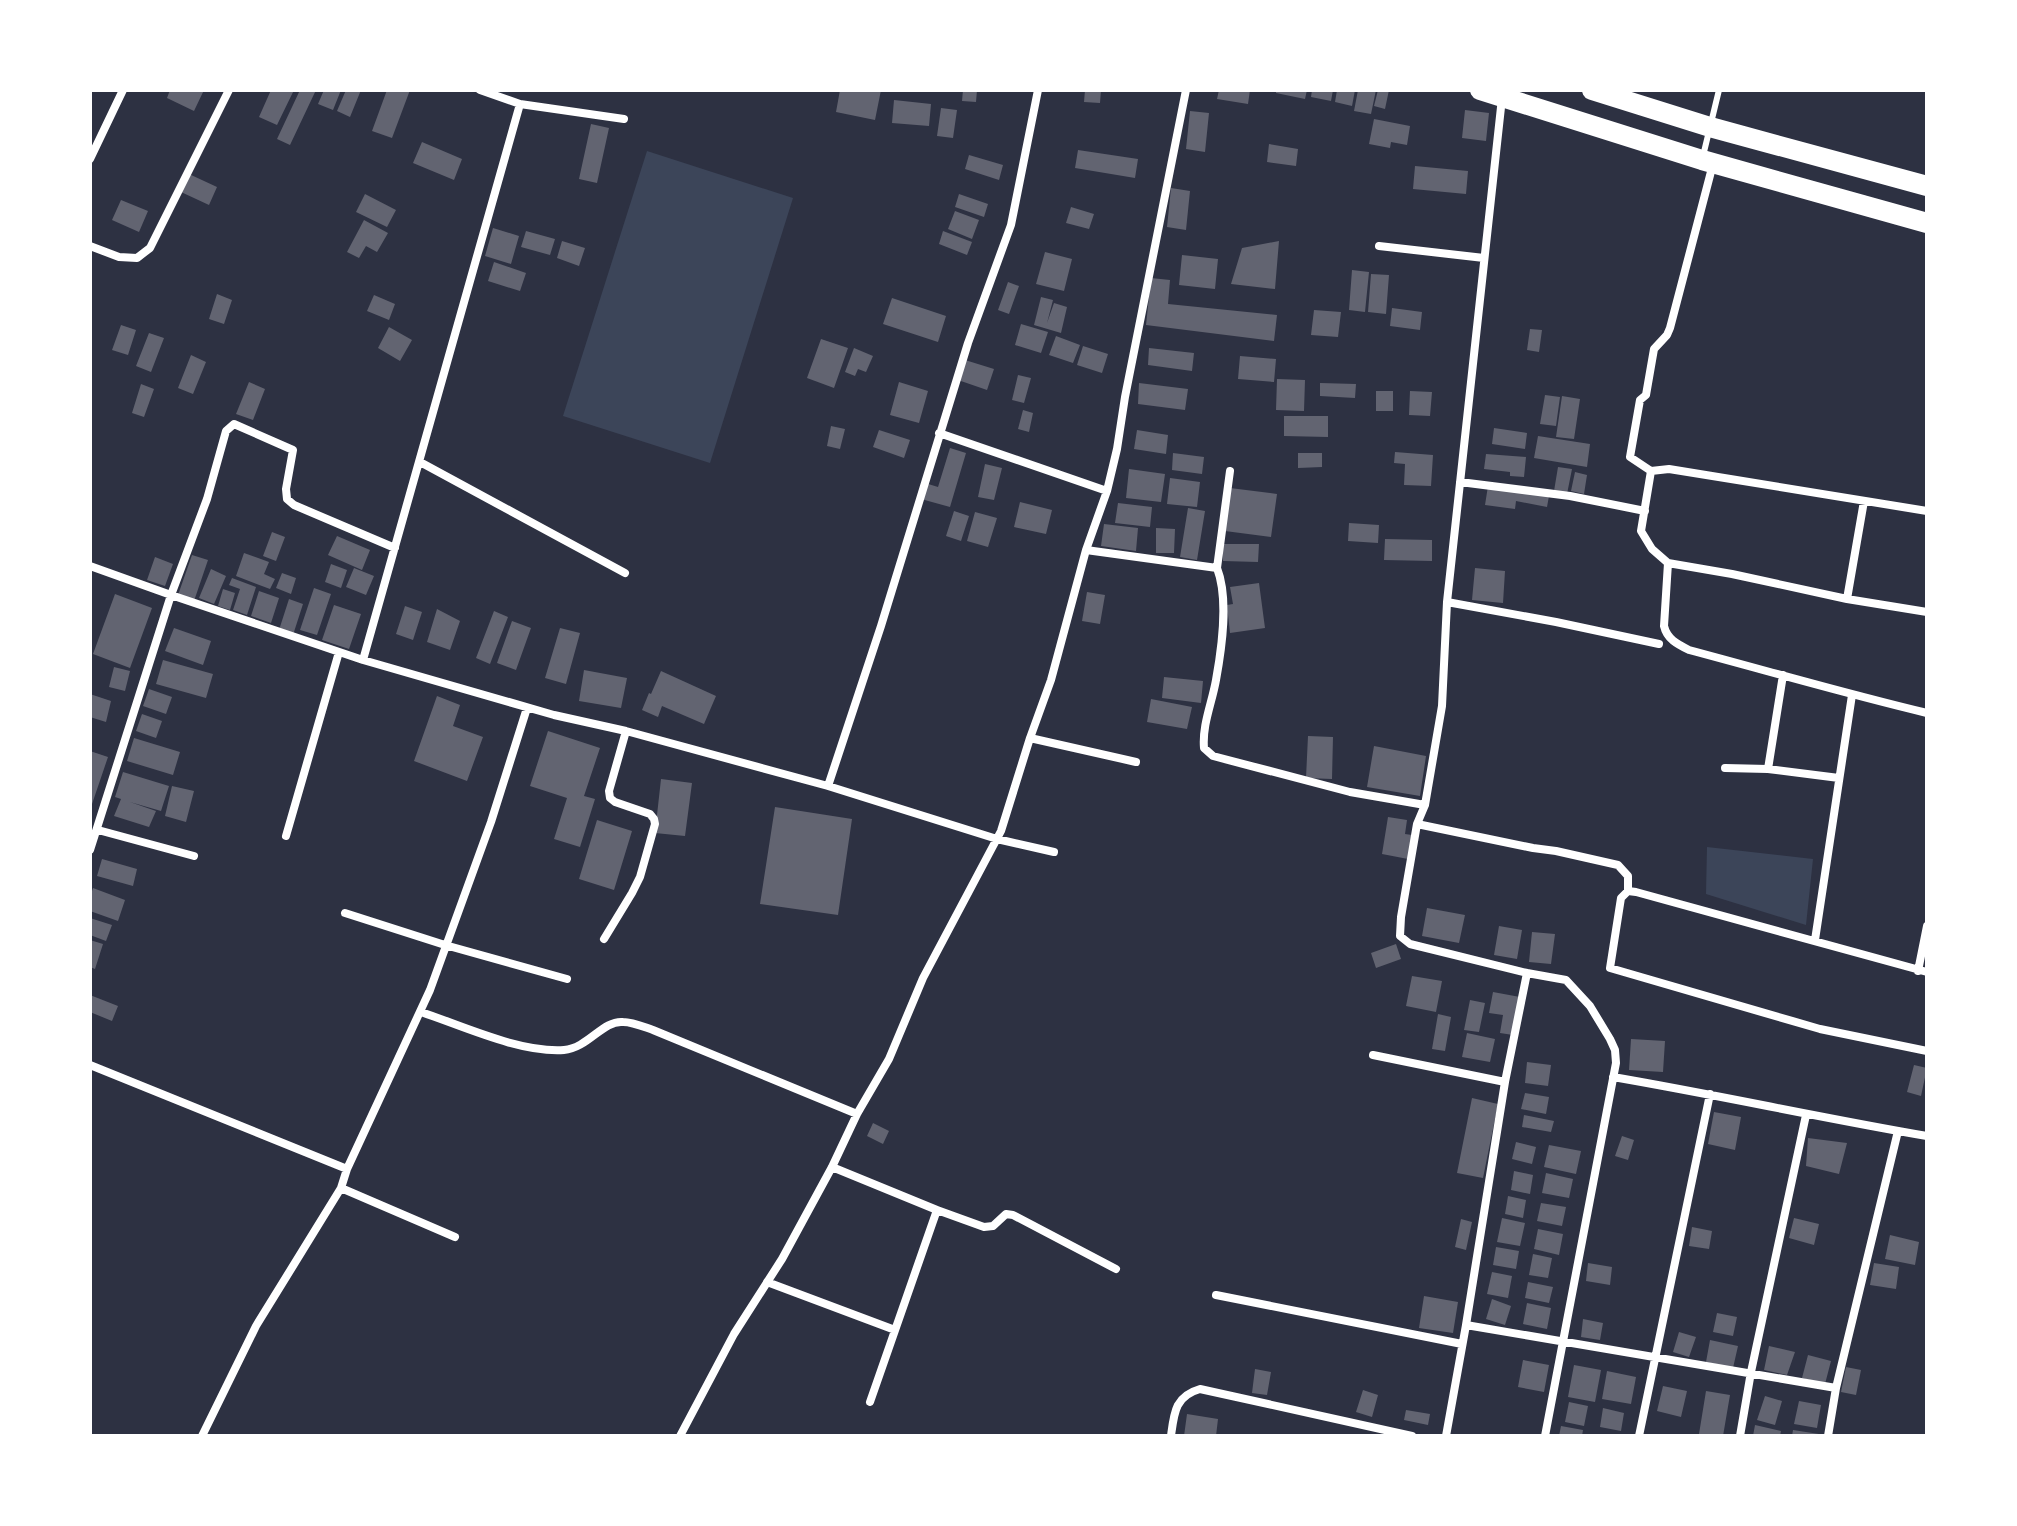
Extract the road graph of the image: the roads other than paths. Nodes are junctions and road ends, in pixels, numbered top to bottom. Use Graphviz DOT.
graph roads {
  1 [pos="123,90"];
  2 [pos="229,90"];
  3 [pos="480,90"];
  4 [pos="1038,90"];
  5 [pos="1186,90"];
  6 [pos="1480,90"];
  7 [pos="1592,90"];
  8 [pos="1719,90"];
  9 [pos="1502,97"];
  10 [pos="520,104"];
  11 [pos="624,119"];
  12 [pos="1710,127"];
  13 [pos="90,159"];
  14 [pos="1707,162"];
  15 [pos="1927,186"];
  16 [pos="1927,223"];
  17 [pos="90,246"];
  18 [pos="1379,246"];
  19 [pos="1484,258"];
  20 [pos="939,433"];
  21 [pos="420,462"];
  22 [pos="1230,471"];
  23 [pos="1651,471"];
  24 [pos="1460,482"];
  25 [pos="1107,491"];
  26 [pos="1864,501"];
  27 [pos="1645,511"];
  28 [pos="1927,511"];
  29 [pos="395,548"];
  30 [pos="1086,550"];
  31 [pos="1668,563"];
  32 [pos="90,566"];
  33 [pos="1217,568"];
  34 [pos="625,573"];
  35 [pos="171,595"];
  36 [pos="1847,599"];
  37 [pos="1447,602"];
  38 [pos="1927,612"];
  39 [pos="1659,644"];
  40 [pos="339,652"];
  41 [pos="363,660"];
  42 [pos="1783,675"];
  43 [pos="1852,695"];
  44 [pos="527,708"];
  45 [pos="1927,713"];
  46 [pos="626,731"];
  47 [pos="1030,738"];
  48 [pos="1136,762"];
  49 [pos="1725,768"];
  50 [pos="1768,769"];
  51 [pos="1839,778"];
  52 [pos="828,786"];
  53 [pos="1425,805"];
  54 [pos="1417,824"];
  55 [pos="98,830"];
  56 [pos="999,835"];
  57 [pos="286,836"];
  58 [pos="90,850"];
  59 [pos="1054,852"];
  60 [pos="194,856"];
  61 [pos="1628,891"];
  62 [pos="345,913"];
  63 [pos="1927,926"];
  64 [pos="604,939"];
  65 [pos="1815,940"];
  66 [pos="445,945"];
  67 [pos="1922,971"];
  68 [pos="1527,973"];
  69 [pos="567,979"];
  70 [pos="421,1012"];
  71 [pos="1927,1051"];
  72 [pos="1373,1055"];
  73 [pos="90,1065"];
  74 [pos="1613,1077"];
  75 [pos="1505,1082"];
  76 [pos="1710,1094"];
  77 [pos="857,1114"];
  78 [pos="1806,1115"];
  79 [pos="1898,1131"];
  80 [pos="1927,1136"];
  81 [pos="832,1167"];
  82 [pos="347,1169"];
  83 [pos="341,1188"];
  84 [pos="937,1210"];
  85 [pos="455,1237"];
  86 [pos="1116,1269"];
  87 [pos="767,1282"];
  88 [pos="1216,1295"];
  89 [pos="1466,1325"];
  90 [pos="895,1330"];
  91 [pos="1563,1342"];
  92 [pos="1462,1344"];
  93 [pos="1655,1358"];
  94 [pos="1751,1372"];
  95 [pos="1836,1388"];
  96 [pos="870,1402"];
  97 [pos="202,1436"];
  98 [pos="680,1436"];
  99 [pos="1171,1436"];
  100 [pos="1412,1436"];
  101 [pos="1446,1436"];
  102 [pos="1545,1436"];
  103 [pos="1639,1436"];
  104 [pos="1740,1436"];
  105 [pos="1828,1436"];
  1 -- 13 [label="street"];
  2 -- 17 [label="street"];
  3 -- 10 [label="street"];
  4 -- 20 [label="street"];
  5 -- 25 [label="street"];
  6 -- 9 [label="highway"];
  7 -- 12 [label="highway"];
  8 -- 12 [label="lane"];
  9 -- 14 [label="highway"];
  9 -- 19 [label="street"];
  10 -- 11 [label="street"];
  10 -- 21 [label="street"];
  12 -- 14 [label="lane"];
  12 -- 15 [label="highway"];
  14 -- 16 [label="highway"];
  14 -- 23 [label="street"];
  18 -- 19 [label="street"];
  19 -- 24 [label="street"];
  20 -- 25 [label="street"];
  20 -- 52 [label="street"];
  21 -- 29 [label="street"];
  21 -- 34 [label="street"];
  22 -- 33 [label="street"];
  23 -- 26 [label="street"];
  23 -- 27 [label="street"];
  24 -- 27 [label="street"];
  24 -- 37 [label="street"];
  25 -- 30 [label="street"];
  26 -- 28 [label="street"];
  26 -- 36 [label="street"];
  27 -- 31 [label="street"];
  29 -- 35 [label="street"];
  29 -- 41 [label="street"];
  30 -- 33 [label="street"];
  30 -- 47 [label="street"];
  31 -- 36 [label="street"];
  31 -- 42 [label="street"];
  32 -- 35 [label="street"];
  33 -- 53 [label="street"];
  35 -- 40 [label="street"];
  35 -- 55 [label="street"];
  36 -- 38 [label="street"];
  37 -- 39 [label="street"];
  37 -- 53 [label="street"];
  40 -- 41 [label="street"];
  40 -- 57 [label="street"];
  41 -- 44 [label="street"];
  42 -- 43 [label="street"];
  42 -- 50 [label="street"];
  43 -- 45 [label="street"];
  43 -- 51 [label="street"];
  44 -- 46 [label="street"];
  44 -- 66 [label="street"];
  46 -- 52 [label="street"];
  46 -- 64 [label="street"];
  47 -- 48 [label="street"];
  47 -- 56 [label="street"];
  49 -- 50 [label="street"];
  50 -- 51 [label="street"];
  51 -- 65 [label="street"];
  52 -- 56 [label="street"];
  53 -- 54 [label="street"];
  54 -- 61 [label="street"];
  54 -- 68 [label="street"];
  55 -- 58 [label="street"];
  55 -- 60 [label="street"];
  56 -- 59 [label="street"];
  56 -- 77 [label="street"];
  61 -- 65 [label="street"];
  61 -- 71 [label="street"];
  62 -- 66 [label="street"];
  63 -- 67 [label="street"];
  65 -- 67 [label="street"];
  66 -- 69 [label="street"];
  66 -- 70 [label="street"];
  68 -- 74 [label="street"];
  68 -- 75 [label="street"];
  70 -- 77 [label="street"];
  70 -- 82 [label="street"];
  72 -- 75 [label="street"];
  73 -- 82 [label="street"];
  74 -- 76 [label="street"];
  74 -- 91 [label="street"];
  75 -- 89 [label="street"];
  76 -- 78 [label="street"];
  76 -- 93 [label="street"];
  77 -- 81 [label="street"];
  78 -- 79 [label="street"];
  78 -- 94 [label="street"];
  79 -- 80 [label="street"];
  79 -- 95 [label="street"];
  81 -- 84 [label="street"];
  81 -- 87 [label="street"];
  82 -- 83 [label="street"];
  83 -- 85 [label="street"];
  83 -- 97 [label="street"];
  84 -- 86 [label="street"];
  84 -- 90 [label="street"];
  87 -- 90 [label="street"];
  87 -- 98 [label="street"];
  88 -- 92 [label="street"];
  89 -- 91 [label="street"];
  89 -- 92 [label="street"];
  90 -- 96 [label="street"];
  91 -- 93 [label="street"];
  91 -- 102 [label="street"];
  92 -- 101 [label="street"];
  93 -- 94 [label="street"];
  93 -- 103 [label="street"];
  94 -- 95 [label="street"];
  94 -- 104 [label="street"];
  95 -- 105 [label="street"];
  99 -- 100 [label="street"];
}
